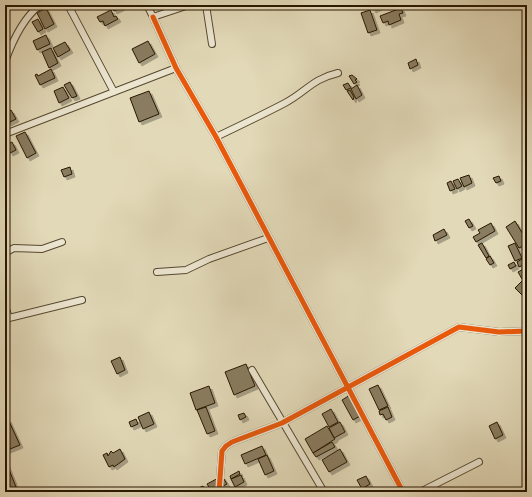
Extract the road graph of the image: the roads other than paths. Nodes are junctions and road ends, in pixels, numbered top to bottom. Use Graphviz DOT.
graph roads {
  1 [pos="40,5"];
  2 [pos="68,5"];
  3 [pos="147,5"];
  4 [pos="189,5"];
  5 [pos="206,5"];
  6 [pos="153,18"];
  7 [pos="212,44"];
  8 [pos="5,62"];
  9 [pos="176,68"];
  10 [pos="338,73"];
  11 [pos="114,92"];
  12 [pos="5,134"];
  13 [pos="216,137"];
  14 [pos="268,238"];
  15 [pos="62,242"];
  16 [pos="5,253"];
  17 [pos="157,272"];
  18 [pos="82,300"];
  19 [pos="5,306"];
  20 [pos="7,320"];
  21 [pos="527,331"];
  22 [pos="252,370"];
  23 [pos="348,386"];
  24 [pos="282,423"];
  25 [pos="479,462"];
  26 [pos="219,492"];
  27 [pos="324,492"];
  28 [pos="403,492"];
  29 [pos="420,492"];
  1 -- 8 [label="street"];
  2 -- 11 [label="street"];
  3 -- 6 [label="street"];
  4 -- 6 [label="street"];
  5 -- 7 [label="street"];
  6 -- 9 [label="street"];
  9 -- 11 [label="street"];
  9 -- 13 [label="street"];
  10 -- 13 [label="street"];
  11 -- 12 [label="street"];
  13 -- 14 [label="street"];
  14 -- 17 [label="street"];
  14 -- 23 [label="street"];
  15 -- 16 [label="street"];
  18 -- 20 [label="street"];
  19 -- 20 [label="street"];
  21 -- 23 [label="street"];
  22 -- 24 [label="street"];
  23 -- 24 [label="street"];
  23 -- 28 [label="street"];
  24 -- 26 [label="street"];
  24 -- 27 [label="street"];
  25 -- 29 [label="street"];
}
